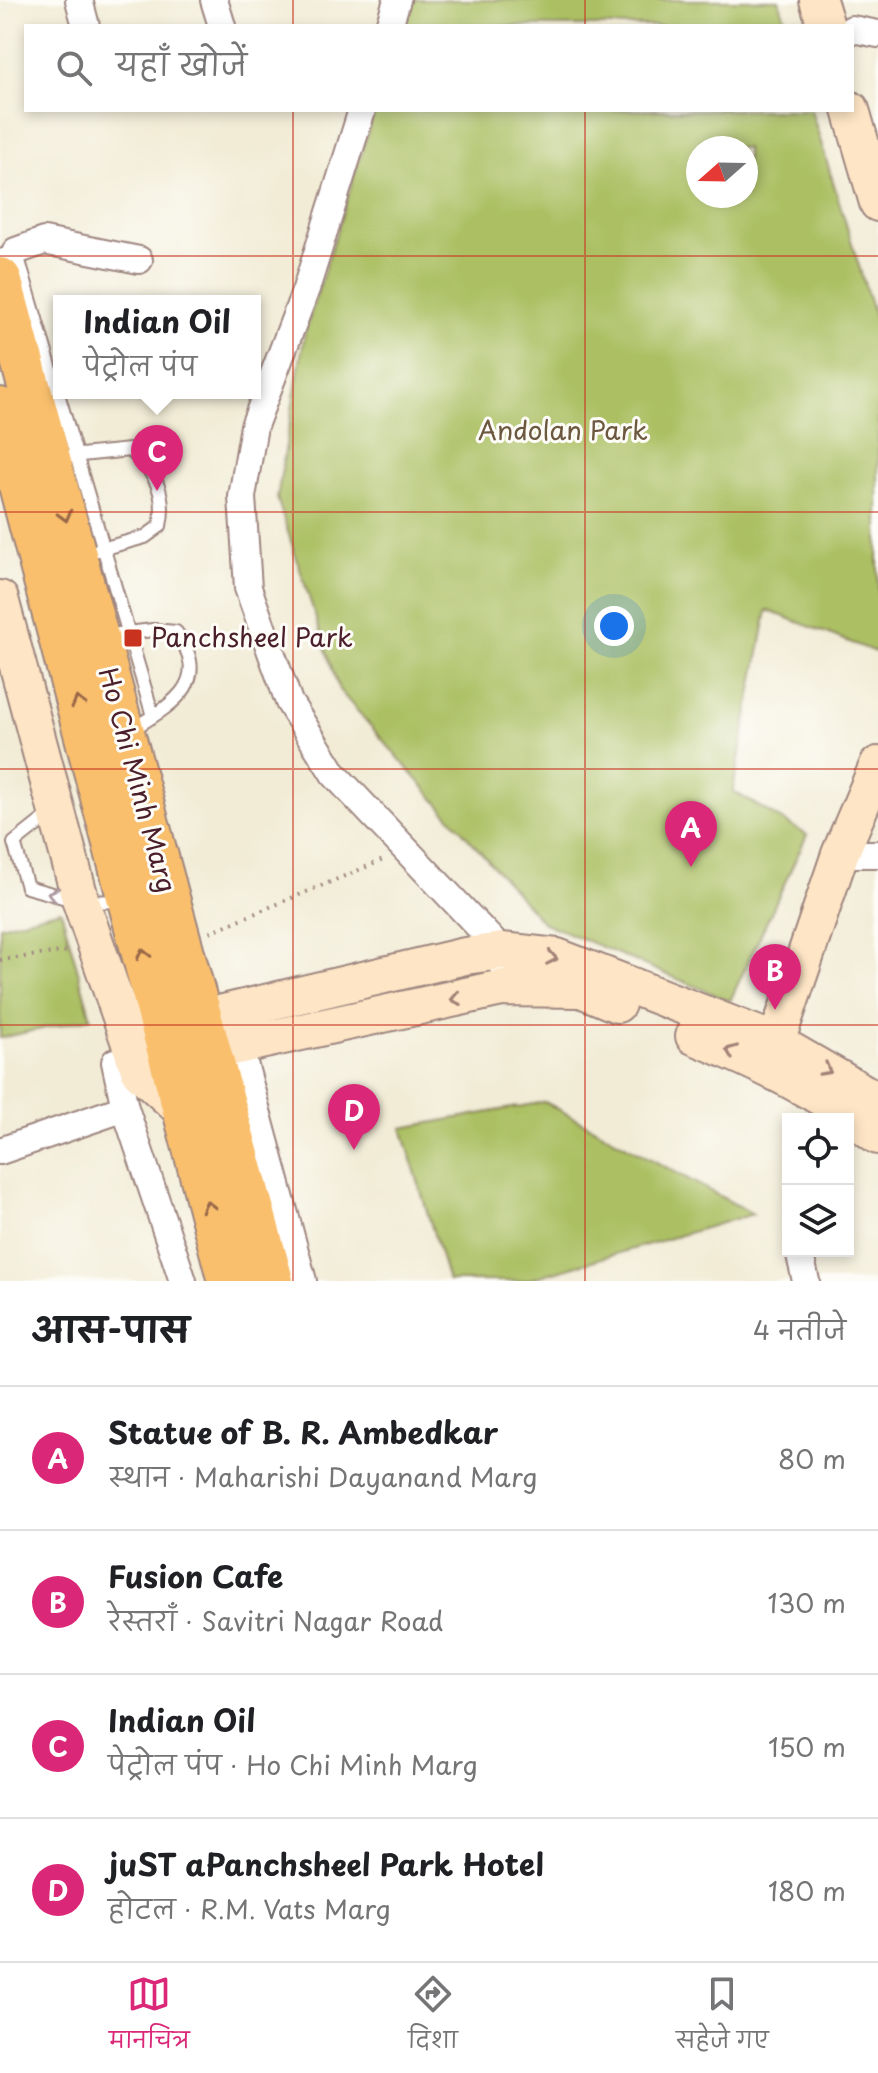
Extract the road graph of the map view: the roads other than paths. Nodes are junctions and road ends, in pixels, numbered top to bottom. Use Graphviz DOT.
graph roads {
  1 [pos="79,0"];
  2 [pos="214,0"];
  3 [pos="397,0"];
  4 [pos="818,0"];
  5 [pos="85,24"];
  6 [pos="221,24"];
  7 [pos="390,24"];
  8 [pos="825,24"];
  9 [pos="854,29"];
  10 [pos="878,34"];
  11 [pos="361,112"];
  12 [pos="852,112"];
  13 [pos="878,203"];
  14 [pos="139,260"];
  15 [pos="5,262"];
  16 [pos="0,409"];
  17 [pos="62,456"];
  18 [pos="90,553"];
  19 [pos="0,599"];
  20 [pos="114,635"];
  21 [pos="139,725"];
  22 [pos="878,765"];
  23 [pos="56,809"];
  24 [pos="840,854"];
  25 [pos="878,854"];
  26 [pos="130,901"];
  27 [pos="81,902"];
  28 [pos="502,951"];
  29 [pos="353,982"];
  30 [pos="502,988"];
  31 [pos="283,1018"];
  32 [pos="360,1020"];
  33 [pos="217,1038"];
  34 [pos="771,1053"];
  35 [pos="115,1062"];
  36 [pos="878,1101"];
  37 [pos="125,1108"];
  38 [pos="182,1110"];
  39 [pos="878,1136"];
  40 [pos="0,1151"];
  41 [pos="800,1257"];
  42 [pos="183,1281"];
  43 [pos="229,1281"];
  44 [pos="272,1281"];
  45 [pos="303,1281"];
  46 [pos="806,1281"];
  1 -- 5 [label="street"];
  2 -- 6 [label="street"];
  3 -- 7 [label="street"];
  4 -- 8 [label="street"];
  9 -- 10 [label="street"];
  11 -- 28 [label="street"];
  12 -- 13 [label="street"];
  14 -- 15 [label="street"];
  15 -- 17 [label="main road, Ho Chi Minh Marg"];
  26 -- 16 [label="main road, Ho Chi Minh Marg, one-way"];
  17 -- 18 [label="main road, Ho Chi Minh Marg"];
  17 -- 18 [label="lane"];
  18 -- 20 [label="main road, Ho Chi Minh Marg"];
  19 -- 23 [label="street"];
  20 -- 21 [label="main road, Ho Chi Minh Marg"];
  20 -- 21 [label="lane"];
  21 -- 33 [label="main road, Ho Chi Minh Marg"];
  22 -- 24 [label="street"];
  23 -- 27 [label="street"];
  27 -- 23 [label="lane, one-way"];
  24 -- 25 [label="street"];
  24 -- 34 [label="street"];
  26 -- 27 [label="lane"];
  38 -- 26 [label="main road, Ho Chi Minh Marg, one-way"];
  27 -- 38 [label="street"];
  28 -- 29 [label="street"];
  28 -- 30 [label="street"];
  28 -- 34 [label="street, one-way"];
  29 -- 31 [label="street"];
  29 -- 32 [label="street"];
  30 -- 32 [label="street, one-way"];
  34 -- 30 [label="street, one-way"];
  31 -- 32 [label="street"];
  31 -- 33 [label="street"];
  33 -- 44 [label="main road, Ho Chi Minh Marg"];
  33 -- 45 [label="street"];
  34 -- 36 [label="street, one-way"];
  34 -- 39 [label="street"];
  35 -- 37 [label="street"];
  37 -- 40 [label="street"];
  37 -- 42 [label="street"];
  43 -- 38 [label="main road, Ho Chi Minh Marg, one-way"];
  41 -- 46 [label="street"];
}
